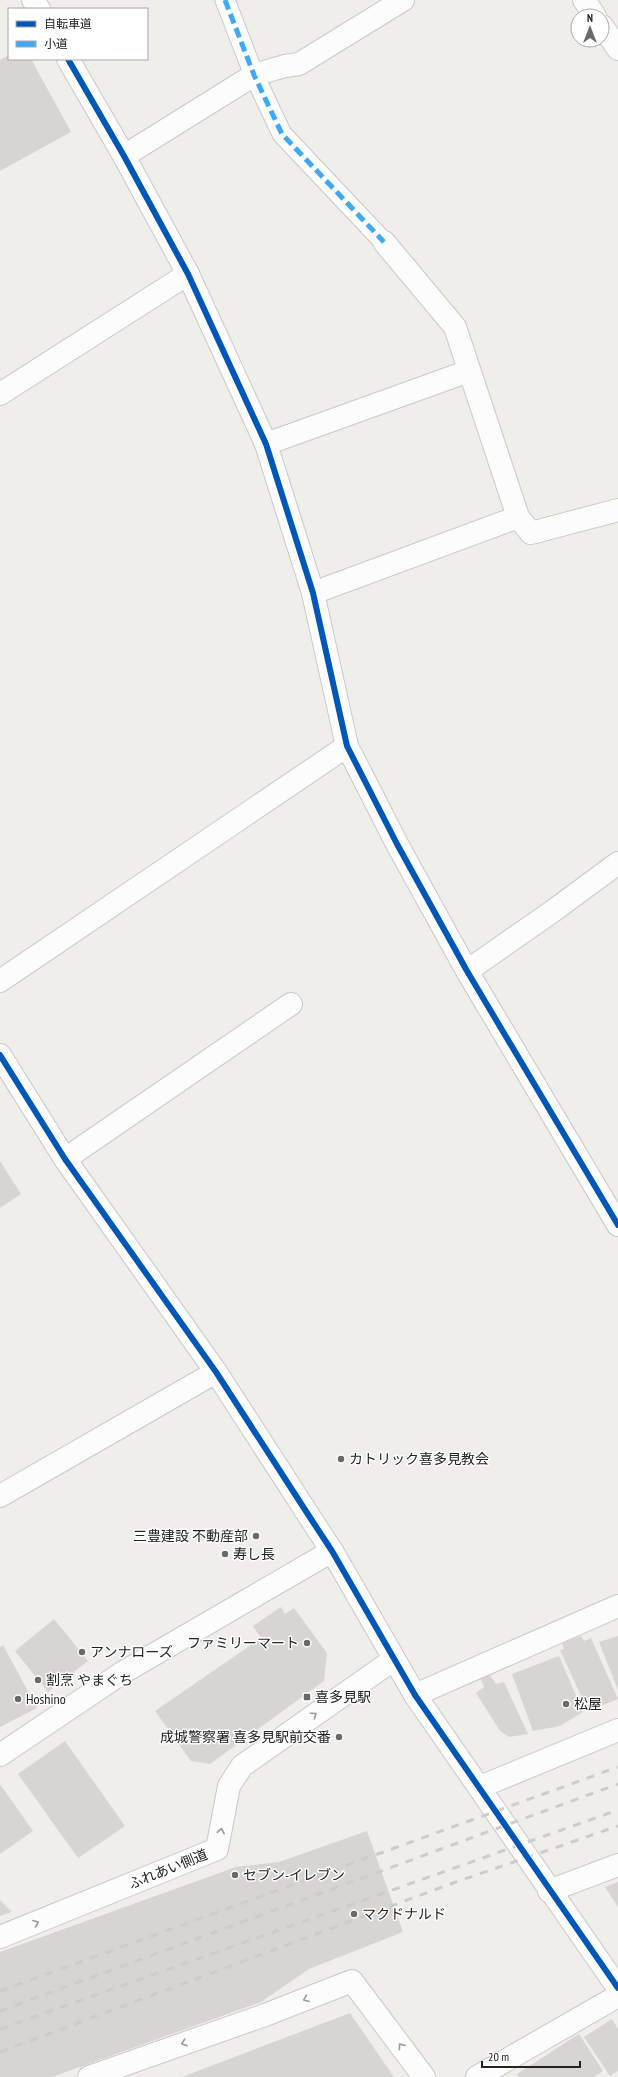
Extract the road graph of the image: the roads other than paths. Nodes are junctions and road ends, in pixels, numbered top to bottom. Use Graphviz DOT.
graph roads {
  1 [pos="225,0"];
  2 [pos="403,0"];
  3 [pos="610,38"];
  4 [pos="618,50"];
  5 [pos="69,60"];
  6 [pos="254,75"];
  7 [pos="124,156"];
  8 [pos="384,242"];
  9 [pos="188,274"];
  10 [pos="469,371"];
  11 [pos="0,394"];
  12 [pos="266,444"];
  13 [pos="618,510"];
  14 [pos="518,517"];
  15 [pos="313,593"];
  16 [pos="347,746"];
  17 [pos="618,863"];
  18 [pos="467,971"];
  19 [pos="0,981"];
  20 [pos="291,1004"];
  21 [pos="0,1055"];
  22 [pos="65,1159"];
  23 [pos="618,1225"];
  24 [pos="216,1372"];
  25 [pos="0,1496"];
  26 [pos="332,1551"];
  27 [pos="618,1606"];
  28 [pos="393,1660"];
  29 [pos="414,1695"];
  30 [pos="618,1730"];
  31 [pos="0,1755"];
  32 [pos="480,1787"];
  33 [pos="618,1865"];
  34 [pos="549,1891"];
  35 [pos="0,1937"];
  36 [pos="618,1988"];
  37 [pos="618,1996"];
  38 [pos="89,2077"];
  39 [pos="424,2077"];
  40 [pos="477,2077"];
  1 -- 6 [label="street"];
  2 -- 6 [label="street"];
  3 -- 4 [label="street"];
  5 -- 7 [label="street"];
  6 -- 7 [label="street"];
  6 -- 8 [label="street"];
  7 -- 9 [label="street"];
  8 -- 10 [label="street"];
  9 -- 11 [label="street"];
  9 -- 12 [label="street"];
  10 -- 12 [label="street"];
  10 -- 14 [label="street"];
  12 -- 15 [label="street"];
  13 -- 14 [label="street"];
  14 -- 15 [label="street"];
  15 -- 16 [label="street"];
  16 -- 18 [label="street"];
  16 -- 19 [label="street"];
  17 -- 18 [label="street"];
  18 -- 23 [label="street"];
  20 -- 22 [label="street"];
  21 -- 22 [label="street"];
  22 -- 24 [label="street"];
  24 -- 25 [label="street"];
  24 -- 26 [label="street"];
  26 -- 28 [label="street"];
  26 -- 31 [label="street"];
  27 -- 29 [label="street"];
  28 -- 29 [label="street"];
  35 -- 28 [label="street, ふれあい側道, one-way"];
  29 -- 32 [label="street"];
  30 -- 32 [label="street"];
  32 -- 34 [label="street"];
  33 -- 34 [label="street"];
  34 -- 36 [label="street"];
  37 -- 40 [label="street"];
  39 -- 38 [label="street, one-way"];
}
